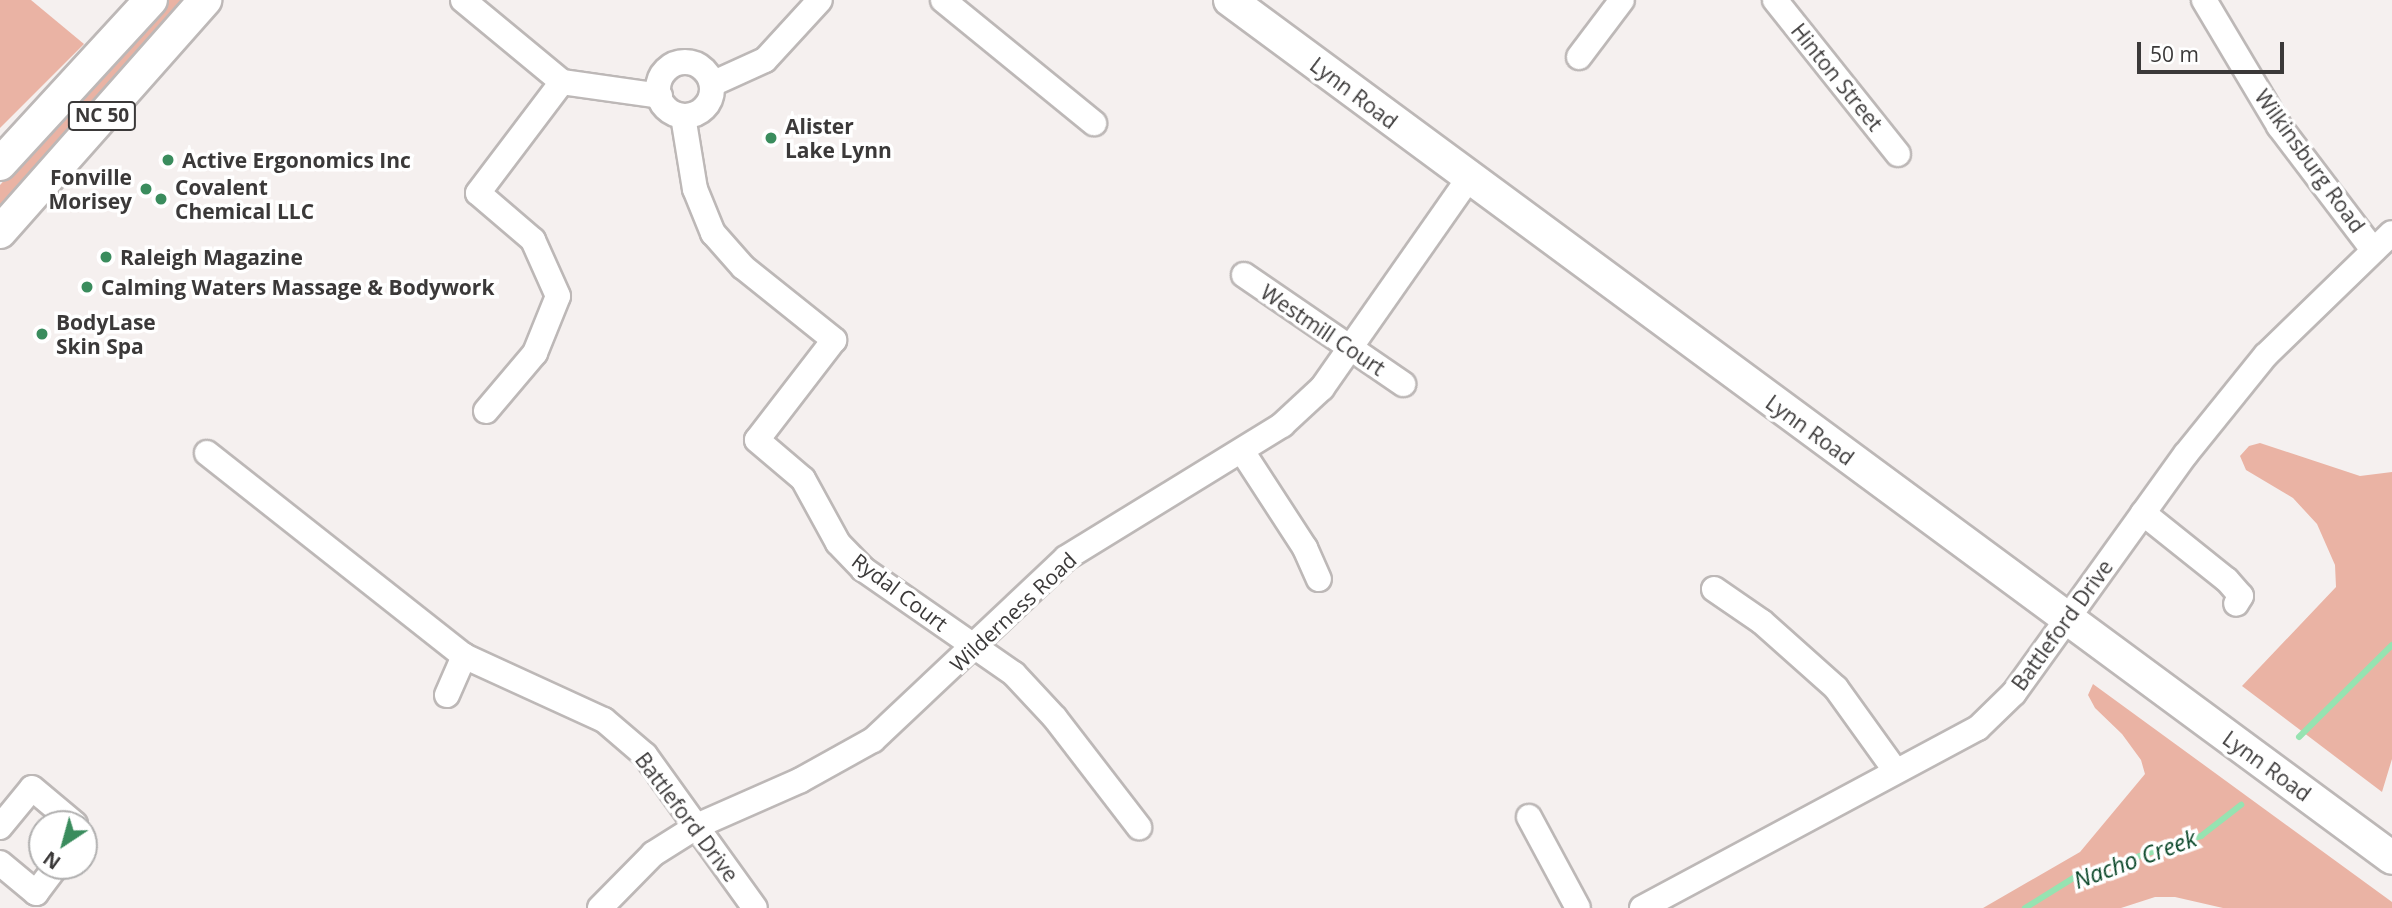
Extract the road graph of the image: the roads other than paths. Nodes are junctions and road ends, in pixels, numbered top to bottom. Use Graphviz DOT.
graph roads {
  1 [pos="151,0"];
  2 [pos="205,0"];
  3 [pos="463,0"];
  4 [pos="820,0"];
  5 [pos="943,0"];
  6 [pos="1230,0"];
  7 [pos="1622,0"];
  8 [pos="1774,0"];
  9 [pos="2204,0"];
  10 [pos="1580,57"];
  11 [pos="562,82"];
  12 [pos="712,84"];
  13 [pos="660,96"];
  14 [pos="683,116"];
  15 [pos="1094,123"];
  16 [pos="1898,154"];
  17 [pos="0,164"];
  18 [pos="1469,178"];
  19 [pos="0,232"];
  20 [pos="2392,233"];
  21 [pos="2373,250"];
  22 [pos="1244,275"];
  23 [pos="1350,350"];
  24 [pos="1403,384"];
  25 [pos="486,411"];
  26 [pos="1242,451"];
  27 [pos="207,453"];
  28 [pos="2143,513"];
  29 [pos="1319,579"];
  30 [pos="1714,589"];
  31 [pos="2236,604"];
  32 [pos="2066,619"];
  33 [pos="978,646"];
  34 [pos="464,656"];
  35 [pos="447,695"];
  36 [pos="1895,770"];
  37 [pos="58,810"];
  38 [pos="1529,817"];
  39 [pos="699,825"];
  40 [pos="0,827"];
  41 [pos="1139,827"];
  42 [pos="2392,858"];
  43 [pos="0,863"];
  44 [pos="46,880"];
  45 [pos="600,908"];
  46 [pos="755,908"];
  47 [pos="1578,908"];
  48 [pos="1642,908"];
  1 -- 17 [label="main road, NC 50"];
  2 -- 19 [label="main road, NC 50"];
  3 -- 11 [label="street"];
  4 -- 12 [label="street"];
  5 -- 15 [label="street"];
  6 -- 18 [label="main road, Lynn Road"];
  7 -- 10 [label="street"];
  8 -- 16 [label="street, Hinton Street"];
  9 -- 21 [label="street, Wilkinsburg Road"];
  11 -- 13 [label="street"];
  11 -- 25 [label="street"];
  12 -- 13 [label="street"];
  12 -- 14 [label="street"];
  13 -- 14 [label="street"];
  14 -- 33 [label="street, Rydal Court"];
  18 -- 23 [label="street, Wilderness Road"];
  18 -- 32 [label="main road, Lynn Road"];
  20 -- 21 [label="street, Battleford Drive"];
  21 -- 28 [label="street, Battleford Drive"];
  22 -- 23 [label="street, Westmill Court"];
  23 -- 24 [label="street, Westmill Court"];
  23 -- 26 [label="street, Wilderness Road"];
  26 -- 29 [label="street"];
  26 -- 33 [label="street, Wilderness Road"];
  27 -- 34 [label="street, Battleford Drive"];
  28 -- 31 [label="street"];
  28 -- 32 [label="street, Battleford Drive"];
  30 -- 36 [label="street"];
  32 -- 36 [label="street, Battleford Drive"];
  32 -- 42 [label="main road, Lynn Road"];
  33 -- 39 [label="street, Wilderness Road"];
  33 -- 41 [label="street, Rydal Court"];
  34 -- 35 [label="street"];
  34 -- 39 [label="street, Battleford Drive"];
  36 -- 48 [label="street, Battleford Drive"];
  37 -- 40 [label="street"];
  38 -- 47 [label="street"];
  39 -- 45 [label="street, Wilderness Road"];
  39 -- 46 [label="street, Battleford Drive"];
  43 -- 44 [label="street"];
}
